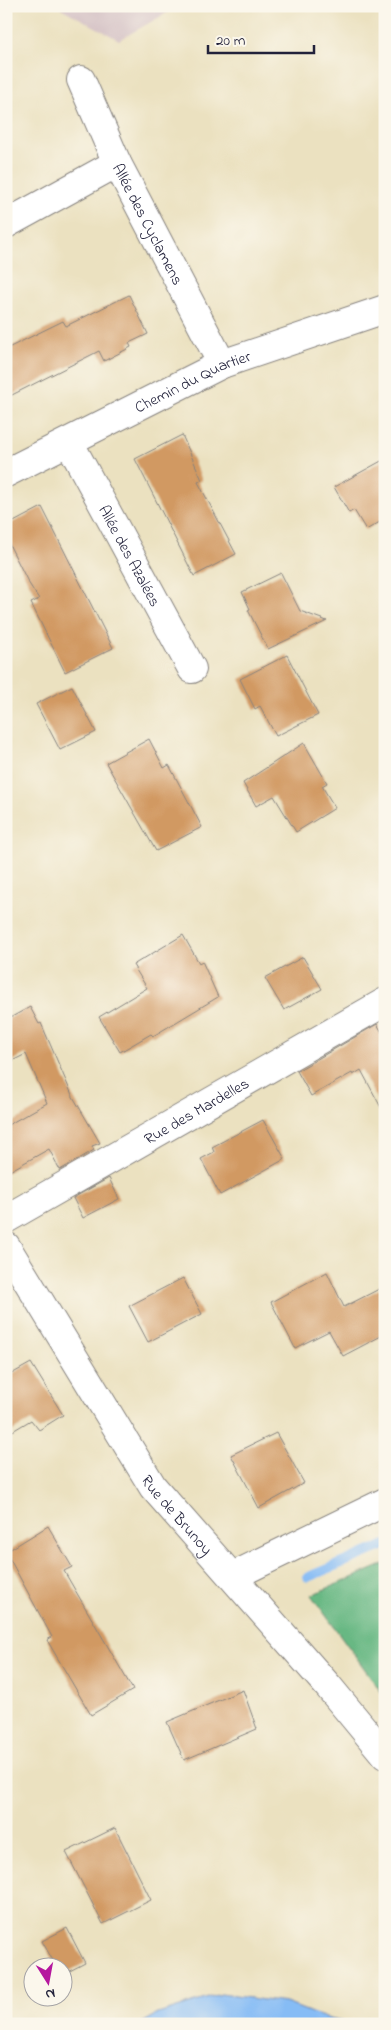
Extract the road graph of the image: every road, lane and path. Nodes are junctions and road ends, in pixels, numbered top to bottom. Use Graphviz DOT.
graph roads {
  1 [pos="82,80"];
  2 [pos="117,163"];
  3 [pos="6,224"];
  4 [pos="385,309"];
  5 [pos="222,364"];
  6 [pos="69,442"];
  7 [pos="6,472"];
  8 [pos="192,669"];
  9 [pos="385,1002"];
  10 [pos="6,1219"];
  11 [pos="6,1246"];
  12 [pos="385,1502"];
  13 [pos="233,1576"];
  14 [pos="385,1755"];
  1 -- 2 [label="street, Allée des Cyclamens"];
  2 -- 3 [label="street"];
  2 -- 5 [label="street, Allée des Cyclamens"];
  4 -- 5 [label="street, Chemin du Quartier"];
  5 -- 6 [label="street, Chemin du Quartier"];
  6 -- 7 [label="street, Chemin du Quartier"];
  6 -- 8 [label="street, Allée des Azalées"];
  9 -- 10 [label="street, Rue des Mardelles"];
  11 -- 13 [label="street, Rue de Brunoy"];
  12 -- 13 [label="street"];
  13 -- 14 [label="street, Rue de Brunoy"];
}
